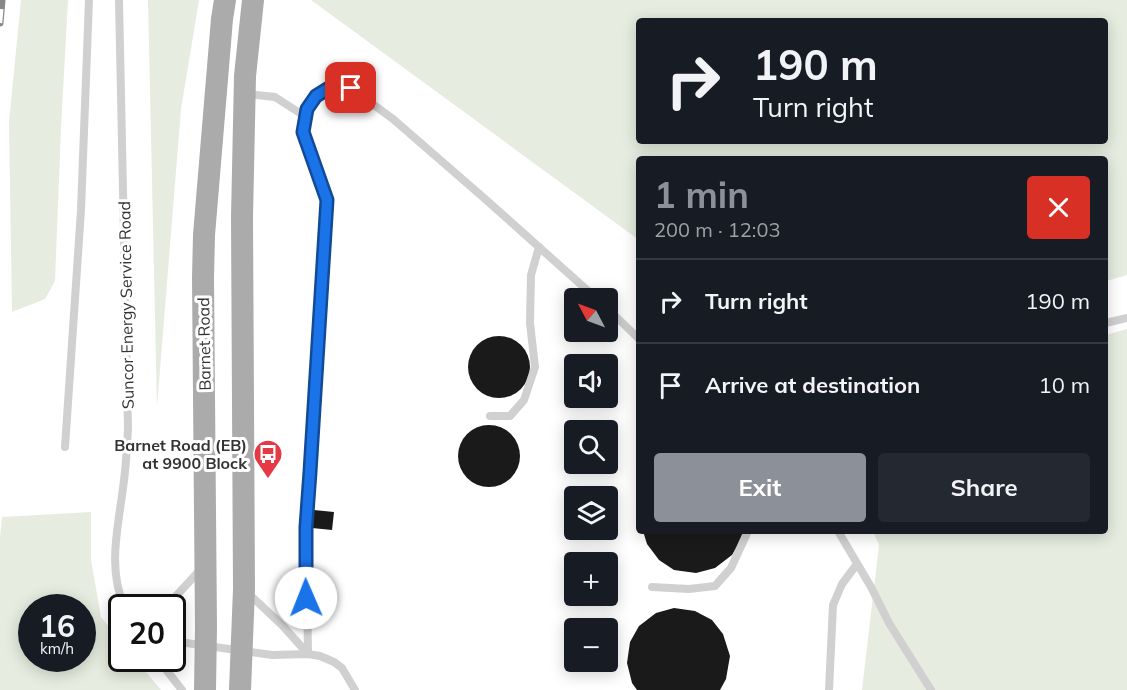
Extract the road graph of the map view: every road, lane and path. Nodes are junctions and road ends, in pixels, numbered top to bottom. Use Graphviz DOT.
graph roads {
  1 [pos="89,0"];
  2 [pos="119,0"];
  3 [pos="225,0"];
  4 [pos="253,0"];
  5 [pos="245,94"];
  6 [pos="306,117"];
  7 [pos="539,247"];
  8 [pos="585,288"];
  9 [pos="1127,318"];
  10 [pos="618,319"];
  11 [pos="1108,323"];
  12 [pos="636,336"];
  13 [pos="490,416"];
  14 [pos="65,447"];
  15 [pos="747,534"];
  16 [pos="840,534"];
  17 [pos="857,564"];
  18 [pos="205,565"];
  19 [pos="652,587"];
  20 [pos="244,589"];
  21 [pos="118,594"];
  22 [pos="178,594"];
  23 [pos="186,643"];
  24 [pos="206,646"];
  25 [pos="242,650"];
  26 [pos="308,654"];
  27 [pos="168,672"];
  28 [pos="182,690"];
  29 [pos="205,690"];
  30 [pos="240,690"];
  31 [pos="355,690"];
  32 [pos="830,690"];
  33 [pos="931,690"];
  1 -- 14 [label="lane"];
  2 -- 21 [label="lane, Suncor Energy Service Road"];
  3 -- 18 [label="main road, Barnet Road"];
  4 -- 5 [label="main road"];
  5 -- 6 [label="lane"];
  5 -- 20 [label="main road"];
  6 -- 7 [label="lane"];
  6 -- 26 [label="lane"];
  7 -- 8 [label="lane"];
  7 -- 13 [label="lane"];
  9 -- 11 [label="lane"];
  10 -- 12 [label="lane"];
  15 -- 19 [label="lane"];
  16 -- 17 [label="lane"];
  17 -- 32 [label="lane"];
  17 -- 33 [label="lane"];
  18 -- 22 [label="lane"];
  18 -- 24 [label="main road, Barnet Road"];
  20 -- 25 [label="main road"];
  20 -- 26 [label="lane"];
  23 -- 24 [label="lane"];
  24 -- 25 [label="lane"];
  24 -- 29 [label="main road, Barnet Road"];
  25 -- 26 [label="lane"];
  25 -- 30 [label="main road"];
  26 -- 31 [label="lane"];
  27 -- 28 [label="lane"];
}
